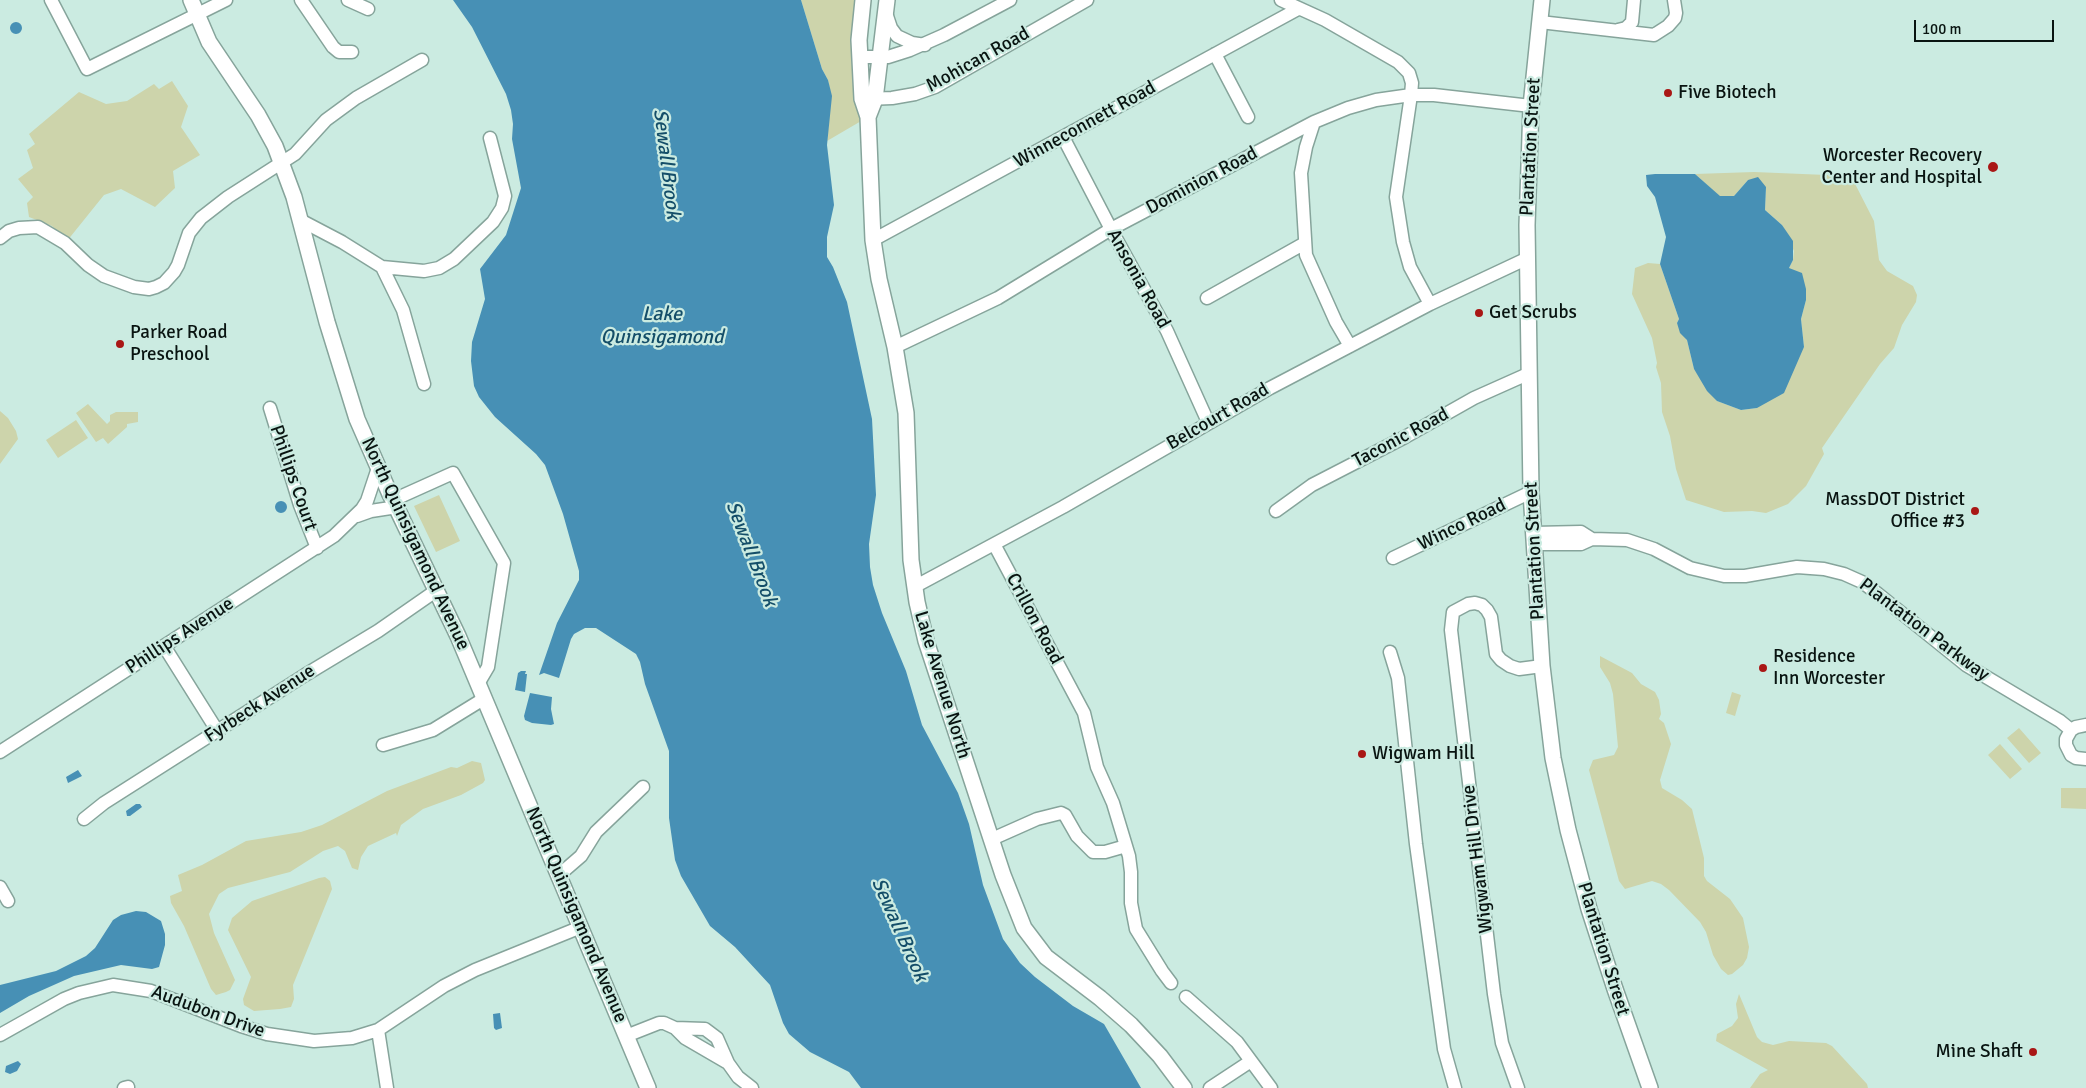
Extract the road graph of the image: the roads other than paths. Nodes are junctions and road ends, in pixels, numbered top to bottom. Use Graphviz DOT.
graph roads {
  1 [pos="51,0"];
  2 [pos="191,0"];
  3 [pos="226,0"];
  4 [pos="302,0"];
  5 [pos="348,0"];
  6 [pos="863,0"];
  7 [pos="1010,0"];
  8 [pos="1087,0"];
  9 [pos="1280,0"];
  10 [pos="1542,0"];
  11 [pos="1634,0"];
  12 [pos="1674,0"];
  13 [pos="886,5"];
  14 [pos="368,9"];
  15 [pos="1298,9"];
  16 [pos="196,16"];
  17 [pos="1540,22"];
  18 [pos="1618,30"];
  19 [pos="925,45"];
  20 [pos="352,52"];
  21 [pos="1215,54"];
  22 [pos="860,57"];
  23 [pos="879,58"];
  24 [pos="422,60"];
  25 [pos="1411,95"];
  26 [pos="869,99"];
  27 [pos="1531,106"];
  28 [pos="1248,117"];
  29 [pos="1314,122"];
  30 [pos="1063,137"];
  31 [pos="490,138"];
  32 [pos="282,164"];
  33 [pos="300,220"];
  34 [pos="1111,229"];
  35 [pos="0,238"];
  36 [pos="873,240"];
  37 [pos="1305,243"];
  38 [pos="1528,258"];
  39 [pos="382,267"];
  40 [pos="1207,298"];
  41 [pos="1430,304"];
  42 [pos="1350,346"];
  43 [pos="895,347"];
  44 [pos="1530,373"];
  45 [pos="424,384"];
  46 [pos="270,408"];
  47 [pos="1208,422"];
  48 [pos="378,468"];
  49 [pos="1531,492"];
  50 [pos="395,504"];
  51 [pos="1276,511"];
  52 [pos="357,516"];
  53 [pos="1534,538"];
  54 [pos="994,544"];
  55 [pos="317,548"];
  56 [pos="1393,558"];
  57 [pos="914,587"];
  58 [pos="436,590"];
  59 [pos="164,646"];
  60 [pos="1390,652"];
  61 [pos="1542,666"];
  62 [pos="482,691"];
  63 [pos="2086,726"];
  64 [pos="2072,730"];
  65 [pos="218,732"];
  66 [pos="383,746"];
  67 [pos="0,752"];
  68 [pos="2086,760"];
  69 [pos="643,787"];
  70 [pos="84,820"];
  71 [pos="992,839"];
  72 [pos="1126,846"];
  73 [pos="559,875"];
  74 [pos="0,887"];
  75 [pos="8,901"];
  76 [pos="581,927"];
  77 [pos="1172,984"];
  78 [pos="1186,997"];
  79 [pos="675,1028"];
  80 [pos="378,1030"];
  81 [pos="0,1035"];
  82 [pos="626,1036"];
  83 [pos="1251,1061"];
  84 [pos="728,1063"];
  85 [pos="387,1088"];
  86 [pos="648,1088"];
  87 [pos="752,1088"];
  88 [pos="1184,1088"];
  89 [pos="1210,1088"];
  90 [pos="1271,1088"];
  91 [pos="1454,1088"];
  92 [pos="1518,1088"];
  93 [pos="1650,1088"];
  1 -- 16 [label="street"];
  2 -- 16 [label="main road, North Quinsigamond Avenue"];
  3 -- 16 [label="street"];
  4 -- 20 [label="street"];
  5 -- 14 [label="street"];
  6 -- 22 [label="main road, Lake Avenue North"];
  7 -- 19 [label="street"];
  8 -- 26 [label="street, Mohican Road"];
  9 -- 15 [label="street"];
  10 -- 17 [label="main road, Plantation Street"];
  11 -- 18 [label="street"];
  12 -- 18 [label="street"];
  13 -- 19 [label="street"];
  13 -- 23 [label="main road, Lake Avenue North"];
  15 -- 21 [label="street, Winneconnett Road"];
  15 -- 25 [label="street"];
  16 -- 32 [label="main road, North Quinsigamond Avenue"];
  17 -- 18 [label="street"];
  17 -- 27 [label="main road, Plantation Street"];
  19 -- 23 [label="street"];
  21 -- 28 [label="street"];
  21 -- 30 [label="street, Winneconnett Road"];
  22 -- 23 [label="street"];
  22 -- 26 [label="main road, Lake Avenue North"];
  23 -- 26 [label="main road, Lake Avenue North"];
  24 -- 32 [label="street"];
  25 -- 27 [label="street, Dominion Road"];
  25 -- 29 [label="street, Dominion Road"];
  25 -- 41 [label="street"];
  26 -- 36 [label="main road, Lake Avenue North"];
  27 -- 38 [label="main road, Plantation Street"];
  29 -- 34 [label="street, Dominion Road"];
  29 -- 37 [label="street"];
  30 -- 34 [label="street, Ansonia Road"];
  30 -- 36 [label="street, Winneconnett Road"];
  31 -- 39 [label="street"];
  32 -- 33 [label="main road, North Quinsigamond Avenue"];
  32 -- 35 [label="street"];
  33 -- 39 [label="street"];
  33 -- 48 [label="main road, North Quinsigamond Avenue"];
  34 -- 43 [label="street, Dominion Road"];
  34 -- 47 [label="street, Ansonia Road"];
  36 -- 43 [label="main road, Lake Avenue North"];
  37 -- 40 [label="street"];
  37 -- 42 [label="street"];
  38 -- 41 [label="street, Belcourt Road"];
  38 -- 44 [label="main road, Plantation Street"];
  39 -- 45 [label="street"];
  41 -- 42 [label="street, Belcourt Road"];
  42 -- 47 [label="street, Belcourt Road"];
  43 -- 57 [label="main road, Lake Avenue North"];
  44 -- 49 [label="main road, Plantation Street"];
  44 -- 51 [label="street, Taconic Road"];
  46 -- 55 [label="street, Phillips Court"];
  47 -- 54 [label="street, Belcourt Road"];
  48 -- 50 [label="main road, North Quinsigamond Avenue"];
  48 -- 52 [label="street, Phillips Avenue"];
  49 -- 53 [label="main road, Plantation Street"];
  49 -- 56 [label="street, Winco Road"];
  50 -- 52 [label="street, Phillips Avenue"];
  50 -- 58 [label="main road, North Quinsigamond Avenue"];
  50 -- 62 [label="street, Phillips Avenue"];
  52 -- 55 [label="street, Phillips Avenue"];
  53 -- 61 [label="main road, Plantation Street"];
  53 -- 64 [label="street, Plantation Parkway"];
  54 -- 57 [label="street, Belcourt Road"];
  54 -- 72 [label="street, Crillon Road"];
  55 -- 59 [label="street, Phillips Avenue"];
  57 -- 71 [label="main road, Lake Avenue North"];
  58 -- 62 [label="main road, North Quinsigamond Avenue"];
  58 -- 65 [label="street, Fyrbeck Avenue"];
  59 -- 65 [label="street"];
  59 -- 67 [label="street, Phillips Avenue"];
  60 -- 91 [label="street"];
  61 -- 92 [label="street, Wigwam Hill Drive"];
  61 -- 93 [label="main road, Plantation Street"];
  62 -- 66 [label="street"];
  62 -- 73 [label="main road, North Quinsigamond Avenue"];
  63 -- 64 [label="street"];
  64 -- 68 [label="street"];
  65 -- 70 [label="street, Fyrbeck Avenue"];
  69 -- 73 [label="street"];
  71 -- 72 [label="street"];
  71 -- 88 [label="main road, Lake Avenue North"];
  72 -- 77 [label="street, Crillon Road"];
  73 -- 76 [label="main road, North Quinsigamond Avenue"];
  74 -- 75 [label="street"];
  76 -- 80 [label="street, Audubon Drive"];
  76 -- 82 [label="main road, North Quinsigamond Avenue"];
  78 -- 83 [label="street"];
  79 -- 82 [label="street"];
  79 -- 84 [label="street"];
  79 -- 84 [label="street"];
  80 -- 81 [label="street, Audubon Drive"];
  80 -- 85 [label="street"];
  82 -- 86 [label="main road, North Quinsigamond Avenue"];
  83 -- 89 [label="street"];
  83 -- 90 [label="street"];
  84 -- 87 [label="street"];
}
